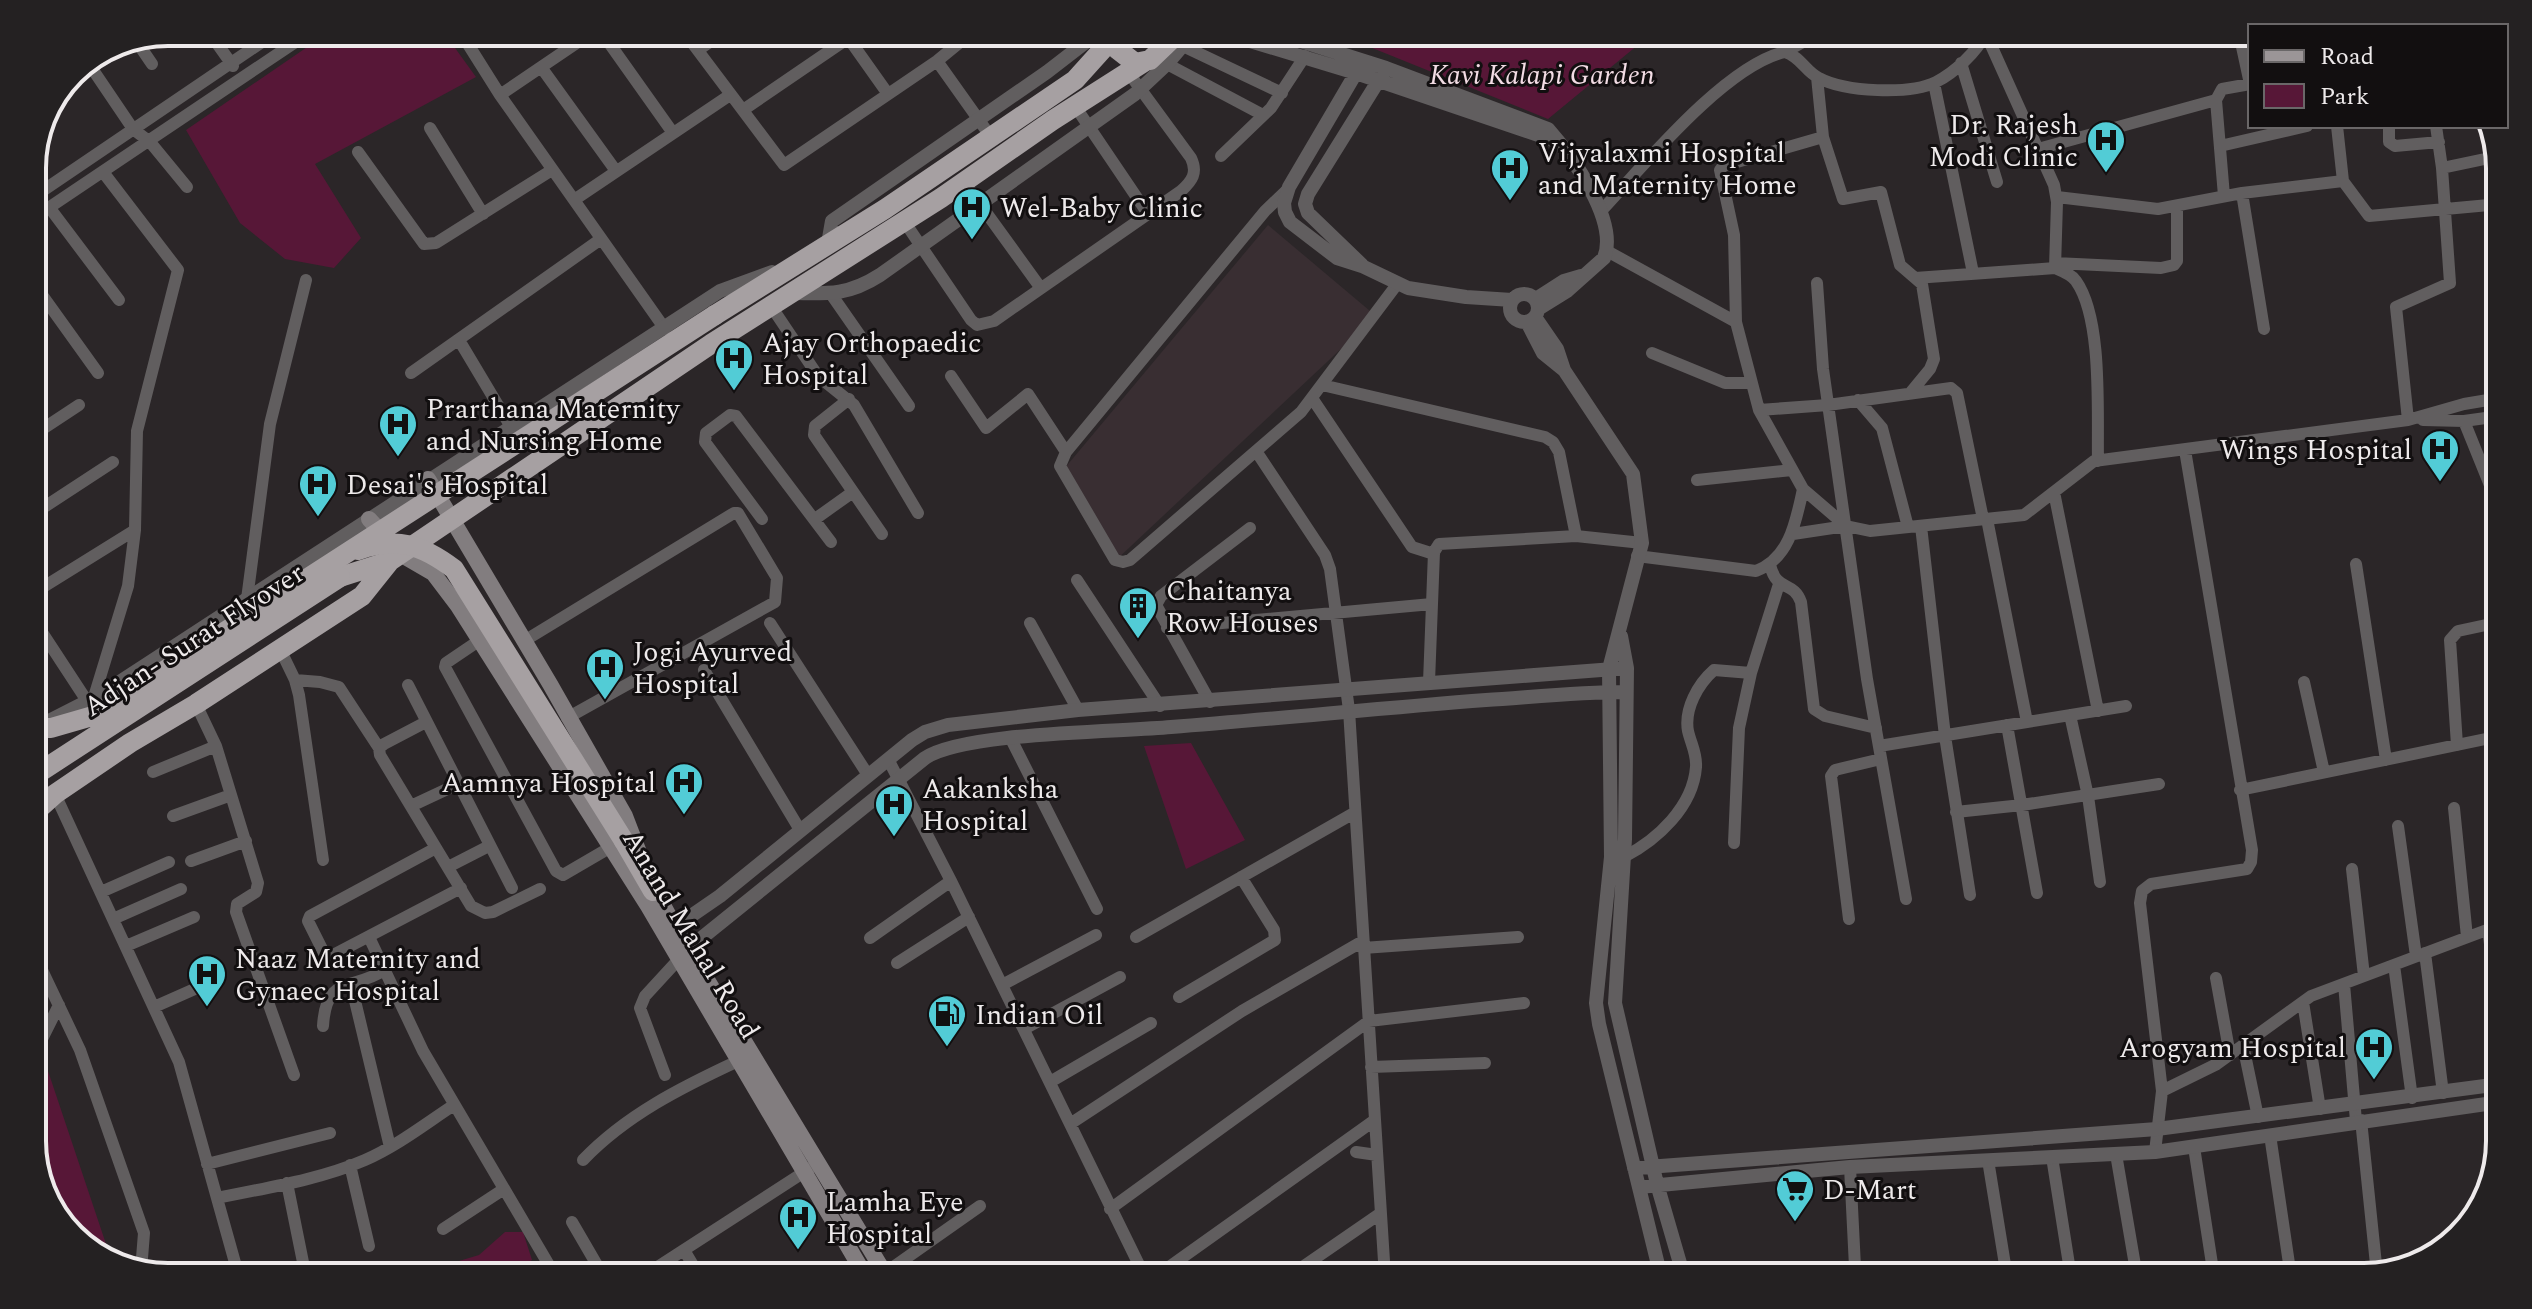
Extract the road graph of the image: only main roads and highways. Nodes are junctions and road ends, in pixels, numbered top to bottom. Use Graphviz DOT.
graph roads {
  1 [pos="1105,46"];
  2 [pos="1117,46"];
  3 [pos="1172,46"];
  4 [pos="1136,67"];
  5 [pos="1047,72"];
  6 [pos="1060,90"];
  7 [pos="428,479"];
  8 [pos="369,519"];
  9 [pos="452,520"];
  10 [pos="339,556"];
  11 [pos="396,558"];
  12 [pos="46,728"];
  13 [pos="46,768"];
  14 [pos="46,803"];
  15 [pos="618,844"];
  16 [pos="653,891"];
  17 [pos="681,944"];
  18 [pos="810,1168"];
  19 [pos="859,1263"];
  20 [pos="877,1263"];
  1 -- 6 [label="highway, Adjan- Surat Flyover"];
  2 -- 4 [label="highway"];
  3 -- 4 [label="highway"];
  4 -- 9 [label="highway"];
  5 -- 6 [label="highway"];
  6 -- 10 [label="highway, Adjan- Surat Flyover, bridge"];
  7 -- 9 [label="main road, Anand Mahal Road"];
  8 -- 11 [label="main road, Anand Mahal Road"];
  9 -- 11 [label="highway"];
  9 -- 16 [label="main road, Anand Mahal Road"];
  10 -- 12 [label="highway, Adjan- Surat Flyover, bridge"];
  10 -- 15 [label="highway, bridge"];
  11 -- 13 [label="highway, Adjan- Surat Flyover, bridge"];
  11 -- 14 [label="highway"];
  11 -- 15 [label="main road, Anand Mahal Road"];
  15 -- 16 [label="highway"];
  15 -- 17 [label="main road, Anand Mahal Road"];
  16 -- 17 [label="main road, Anand Mahal Road"];
  17 -- 18 [label="main road, Anand Mahal Road"];
  17 -- 18 [label="main road, Anand Mahal Road"];
  18 -- 19 [label="main road, Anand Mahal Road"];
  18 -- 20 [label="main road, Anand Mahal Road"];
}
